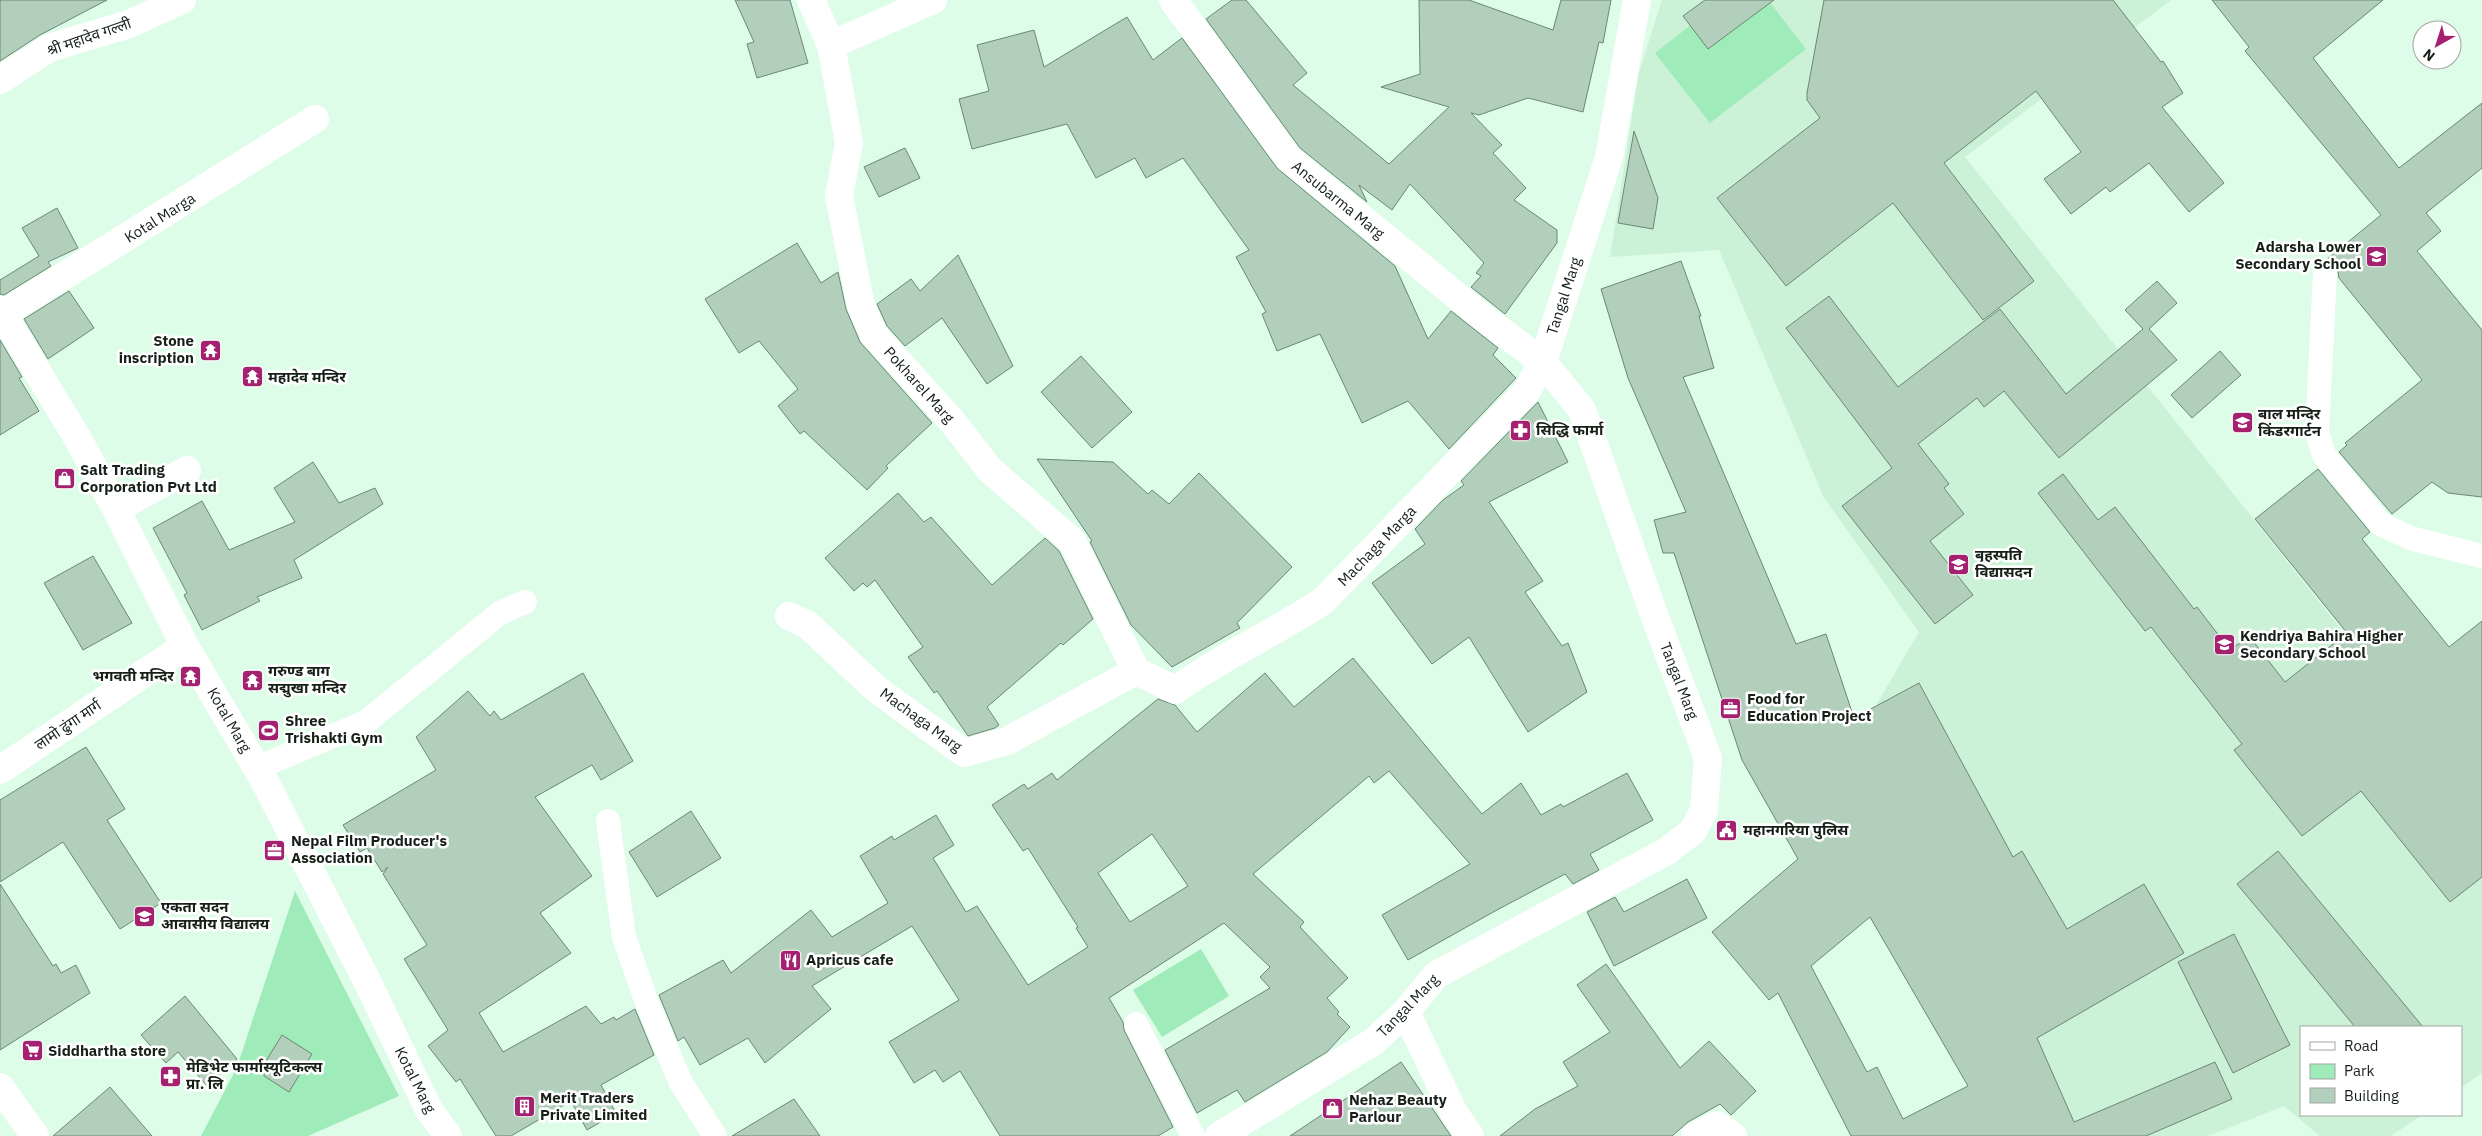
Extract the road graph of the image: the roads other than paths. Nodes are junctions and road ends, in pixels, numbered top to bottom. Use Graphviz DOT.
graph roads {
  1 [pos="182,0"];
  2 [pos="811,0"];
  3 [pos="933,0"];
  4 [pos="1173,0"];
  5 [pos="1637,0"];
  6 [pos="830,45"];
  7 [pos="0,80"];
  8 [pos="315,120"];
  9 [pos="2325,274"];
  10 [pos="1,312"];
  11 [pos="1543,362"];
  12 [pos="186,470"];
  13 [pos="116,509"];
  14 [pos="2482,556"];
  15 [pos="525,602"];
  16 [pos="789,616"];
  17 [pos="185,646"];
  18 [pos="1136,670"];
  19 [pos="257,768"];
  20 [pos="0,770"];
  21 [pos="608,821"];
  22 [pos="1406,1012"];
  23 [pos="1136,1024"];
  24 [pos="0,1087"];
  25 [pos="35,1136"];
  26 [pos="448,1136"];
  27 [pos="715,1136"];
  28 [pos="1193,1136"];
  29 [pos="1219,1136"];
  30 [pos="1470,1136"];
  31 [pos="1695,1136"];
  32 [pos="1733,1136"];
  1 -- 7 [label="street, श्री महादेव गल्ली"];
  2 -- 6 [label="street, Pokharel Marg"];
  3 -- 6 [label="street"];
  4 -- 11 [label="street, Ansubarma Marg"];
  5 -- 11 [label="street, Tangal Marg"];
  6 -- 18 [label="street, Pokharel Marg"];
  8 -- 10 [label="street, Kotal Marga"];
  9 -- 14 [label="lane"];
  10 -- 13 [label="street, Kotal Marg"];
  11 -- 18 [label="street, Machaga Marga"];
  11 -- 22 [label="street, Tangal Marg"];
  12 -- 13 [label="street"];
  13 -- 17 [label="street, Kotal Marg"];
  15 -- 19 [label="lane"];
  16 -- 18 [label="street, Machaga Marg"];
  17 -- 19 [label="street, Kotal Marg"];
  17 -- 20 [label="street, लामो ढुंगा मार्ग"];
  19 -- 26 [label="street, Kotal Marg"];
  21 -- 27 [label="lane"];
  22 -- 29 [label="street, Tangal Marg"];
  22 -- 30 [label="street"];
  23 -- 28 [label="lane"];
  24 -- 25 [label="street"];
  31 -- 32 [label="street"];
}
